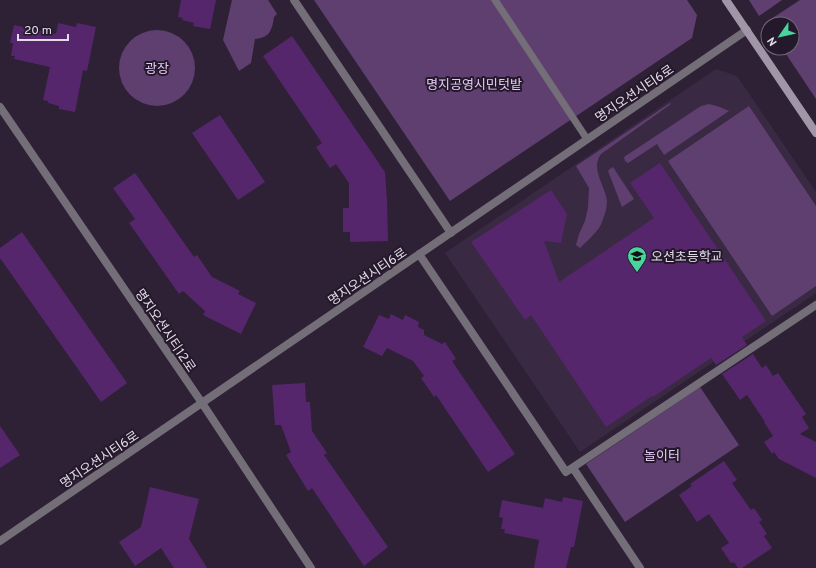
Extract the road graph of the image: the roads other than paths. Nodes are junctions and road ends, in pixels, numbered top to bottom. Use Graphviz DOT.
graph roads {
  1 [pos="294,0"];
  2 [pos="495,0"];
  3 [pos="726,0"];
  4 [pos="747,30"];
  5 [pos="0,107"];
  6 [pos="816,134"];
  7 [pos="587,139"];
  8 [pos="451,232"];
  9 [pos="419,254"];
  10 [pos="816,305"];
  11 [pos="202,403"];
  12 [pos="573,468"];
  13 [pos="0,541"];
  14 [pos="311,568"];
  15 [pos="640,568"];
  1 -- 8 [label="street"];
  2 -- 7 [label="lane"];
  3 -- 4 [label="main road"];
  4 -- 6 [label="main road"];
  4 -- 7 [label="street, 명지오션시티6로"];
  5 -- 11 [label="street, 명지오션시티12로"];
  7 -- 8 [label="street, 명지오션시티6로"];
  8 -- 9 [label="street, 명지오션시티6로"];
  9 -- 11 [label="street, 명지오션시티6로"];
  9 -- 12 [label="street"];
  10 -- 12 [label="street"];
  11 -- 13 [label="street, 명지오션시티6로"];
  11 -- 14 [label="street, 명지오션시티12로"];
  12 -- 15 [label="street"];
}
